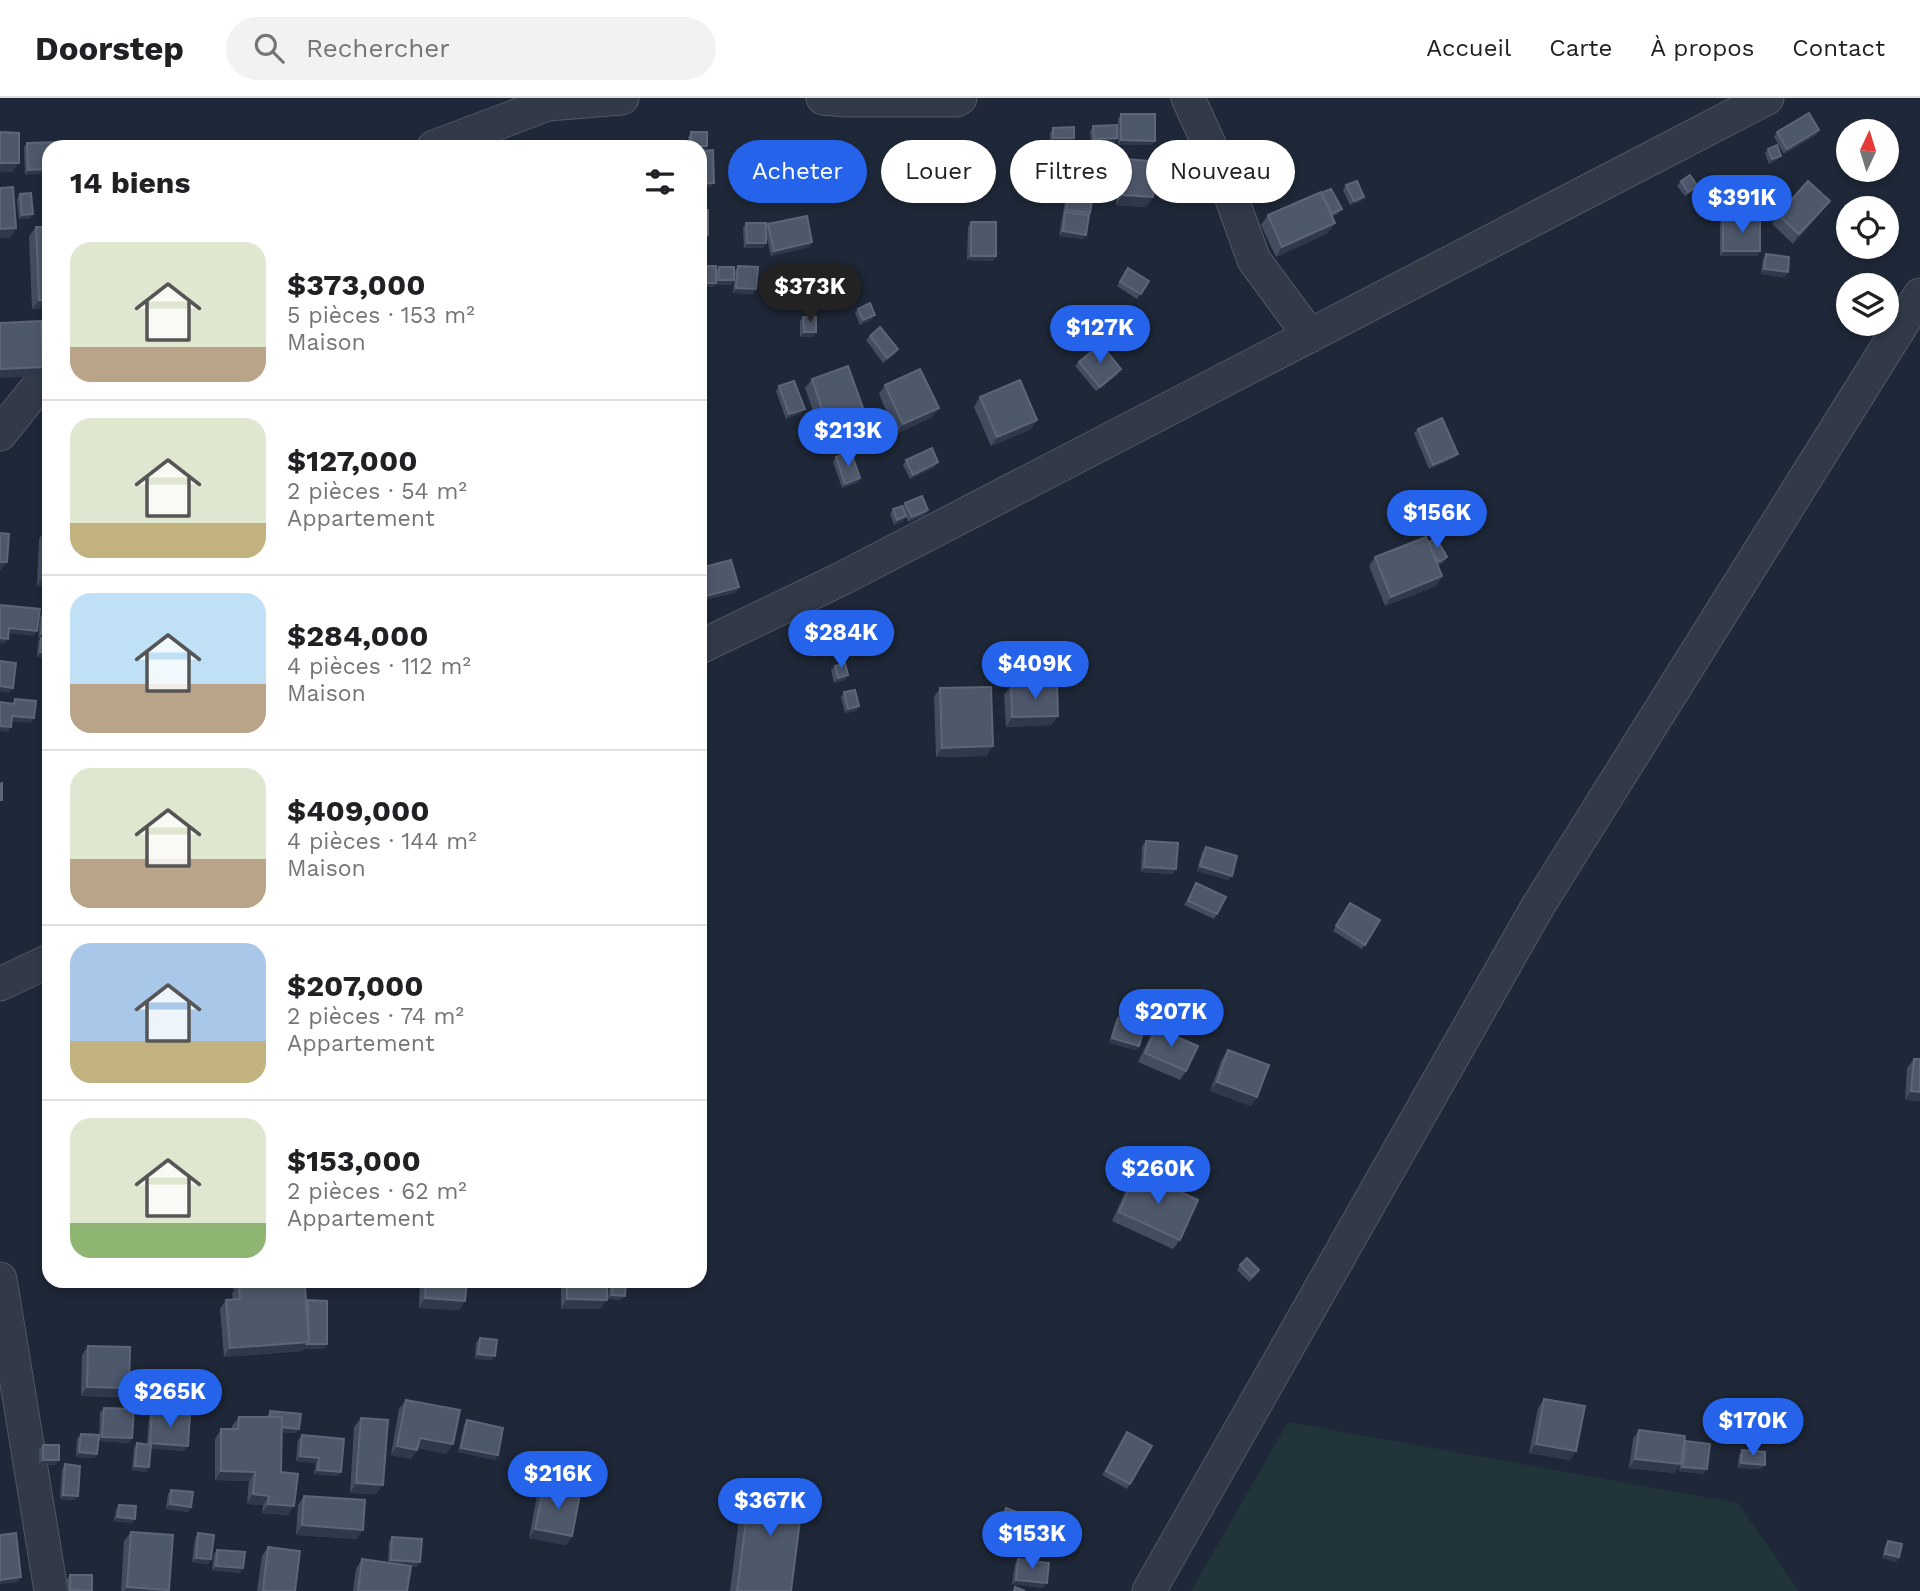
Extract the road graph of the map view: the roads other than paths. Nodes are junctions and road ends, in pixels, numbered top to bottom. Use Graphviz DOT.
graph roads {
  1 [pos="622,98"];
  2 [pos="822,98"];
  3 [pos="960,98"];
  4 [pos="1188,98"];
  5 [pos="1767,98"];
  6 [pos="453,140"];
  7 [pos="1920,295"];
  8 [pos="1310,336"];
  9 [pos="42,382"];
  10 [pos="0,434"];
  11 [pos="707,644"];
  12 [pos="42,964"];
  13 [pos="0,984"];
  14 [pos="0,1279"];
  15 [pos="51,1591"];
  16 [pos="1149,1591"];
  1 -- 6 [label="street"];
  2 -- 3 [label="street"];
  4 -- 8 [label="street"];
  5 -- 8 [label="street"];
  7 -- 16 [label="street"];
  8 -- 11 [label="street"];
  9 -- 10 [label="street"];
  12 -- 13 [label="street"];
  14 -- 15 [label="street"];
}
